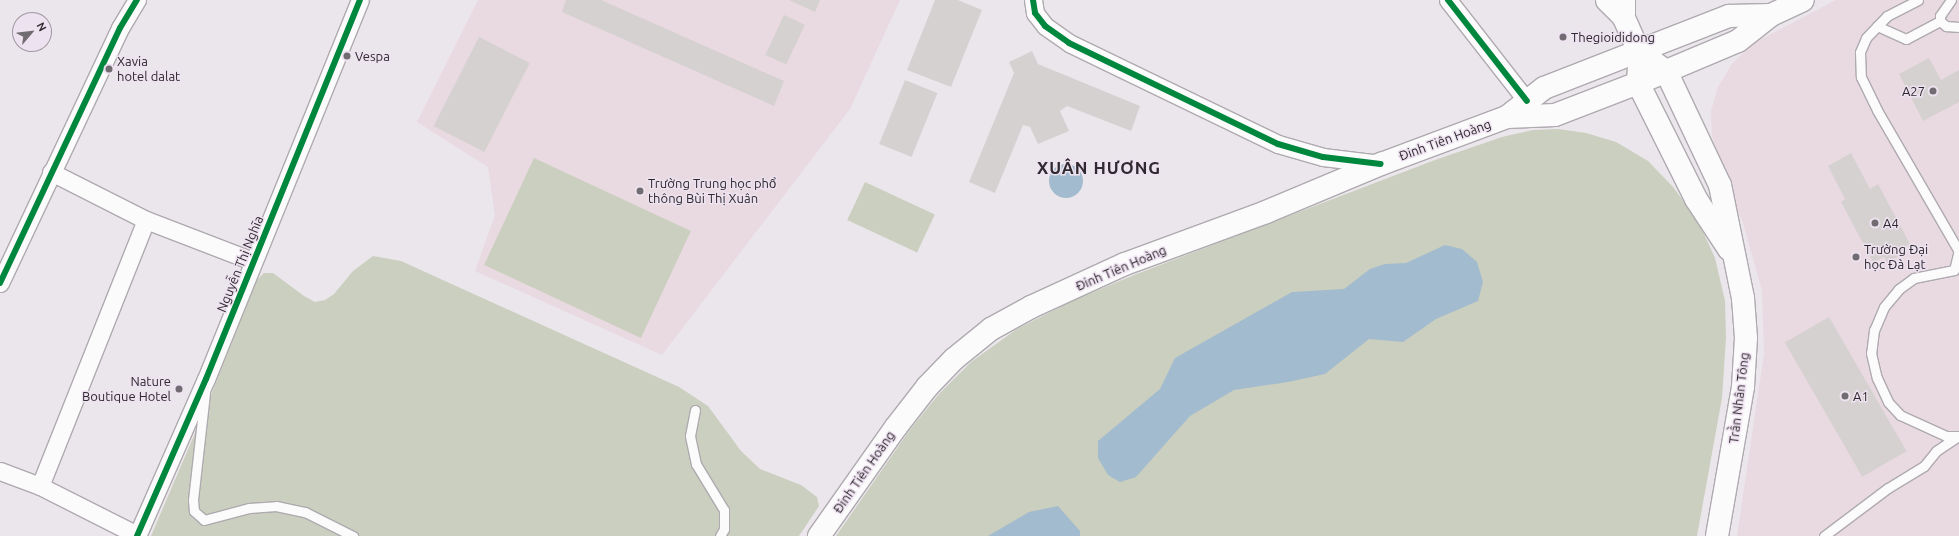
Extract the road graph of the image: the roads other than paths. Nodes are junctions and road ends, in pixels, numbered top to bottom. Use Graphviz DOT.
graph roads {
  1 [pos="137,0"];
  2 [pos="360,0"];
  3 [pos="1033,0"];
  4 [pos="1448,0"];
  5 [pos="1606,0"];
  6 [pos="1803,0"];
  7 [pos="1918,0"];
  8 [pos="1952,0"];
  9 [pos="1624,9"];
  10 [pos="1771,15"];
  11 [pos="1940,21"];
  12 [pos="1876,26"];
  13 [pos="1959,27"];
  14 [pos="1639,51"];
  15 [pos="1666,71"];
  16 [pos="1638,83"];
  17 [pos="1527,101"];
  18 [pos="1507,117"];
  19 [pos="1381,164"];
  20 [pos="51,172"];
  21 [pos="146,220"];
  22 [pos="1959,250"];
  23 [pos="1736,260"];
  24 [pos="253,261"];
  25 [pos="1957,272"];
  26 [pos="0,283"];
  27 [pos="206,379"];
  28 [pos="695,410"];
  29 [pos="1958,436"];
  30 [pos="0,471"];
  31 [pos="40,486"];
  32 [pos="137,535"];
  33 [pos="353,536"];
  34 [pos="720,536"];
  35 [pos="818,536"];
  36 [pos="1717,536"];
  37 [pos="1824,536"];
  1 -- 20 [label="street"];
  2 -- 24 [label="street, Nguyễn Thị Nghĩa"];
  3 -- 19 [label="street"];
  4 -- 17 [label="street"];
  5 -- 9 [label="street"];
  6 -- 10 [label="main road"];
  7 -- 12 [label="lane"];
  8 -- 11 [label="lane"];
  9 -- 14 [label="main road"];
  10 -- 14 [label="main road, Đinh Tiên Hoàng"];
  10 -- 15 [label="main road, Đinh Tiên Hoàng"];
  11 -- 12 [label="lane"];
  11 -- 13 [label="lane"];
  12 -- 22 [label="lane"];
  14 -- 15 [label="main road"];
  14 -- 16 [label="main road"];
  14 -- 17 [label="main road, Đinh Tiên Hoàng"];
  15 -- 16 [label="main road, Đinh Tiên Hoàng"];
  15 -- 23 [label="main road, Trần Nhân Tông"];
  16 -- 18 [label="main road, Đinh Tiên Hoàng"];
  16 -- 23 [label="main road, Trần Nhân Tông"];
  17 -- 18 [label="main road, Đinh Tiên Hoàng"];
  18 -- 19 [label="main road, Đinh Tiên Hoàng"];
  19 -- 35 [label="main road, Đinh Tiên Hoàng"];
  20 -- 21 [label="street"];
  20 -- 26 [label="street"];
  21 -- 24 [label="street"];
  21 -- 31 [label="street"];
  22 -- 25 [label="lane"];
  23 -- 36 [label="main road, Trần Nhân Tông"];
  24 -- 27 [label="street, Nguyễn Thị Nghĩa"];
  25 -- 29 [label="lane"];
  27 -- 32 [label="street, Nguyễn Thị Nghĩa"];
  27 -- 33 [label="lane"];
  28 -- 34 [label="lane"];
  29 -- 37 [label="lane"];
  30 -- 31 [label="street"];
  31 -- 32 [label="street"];
}
